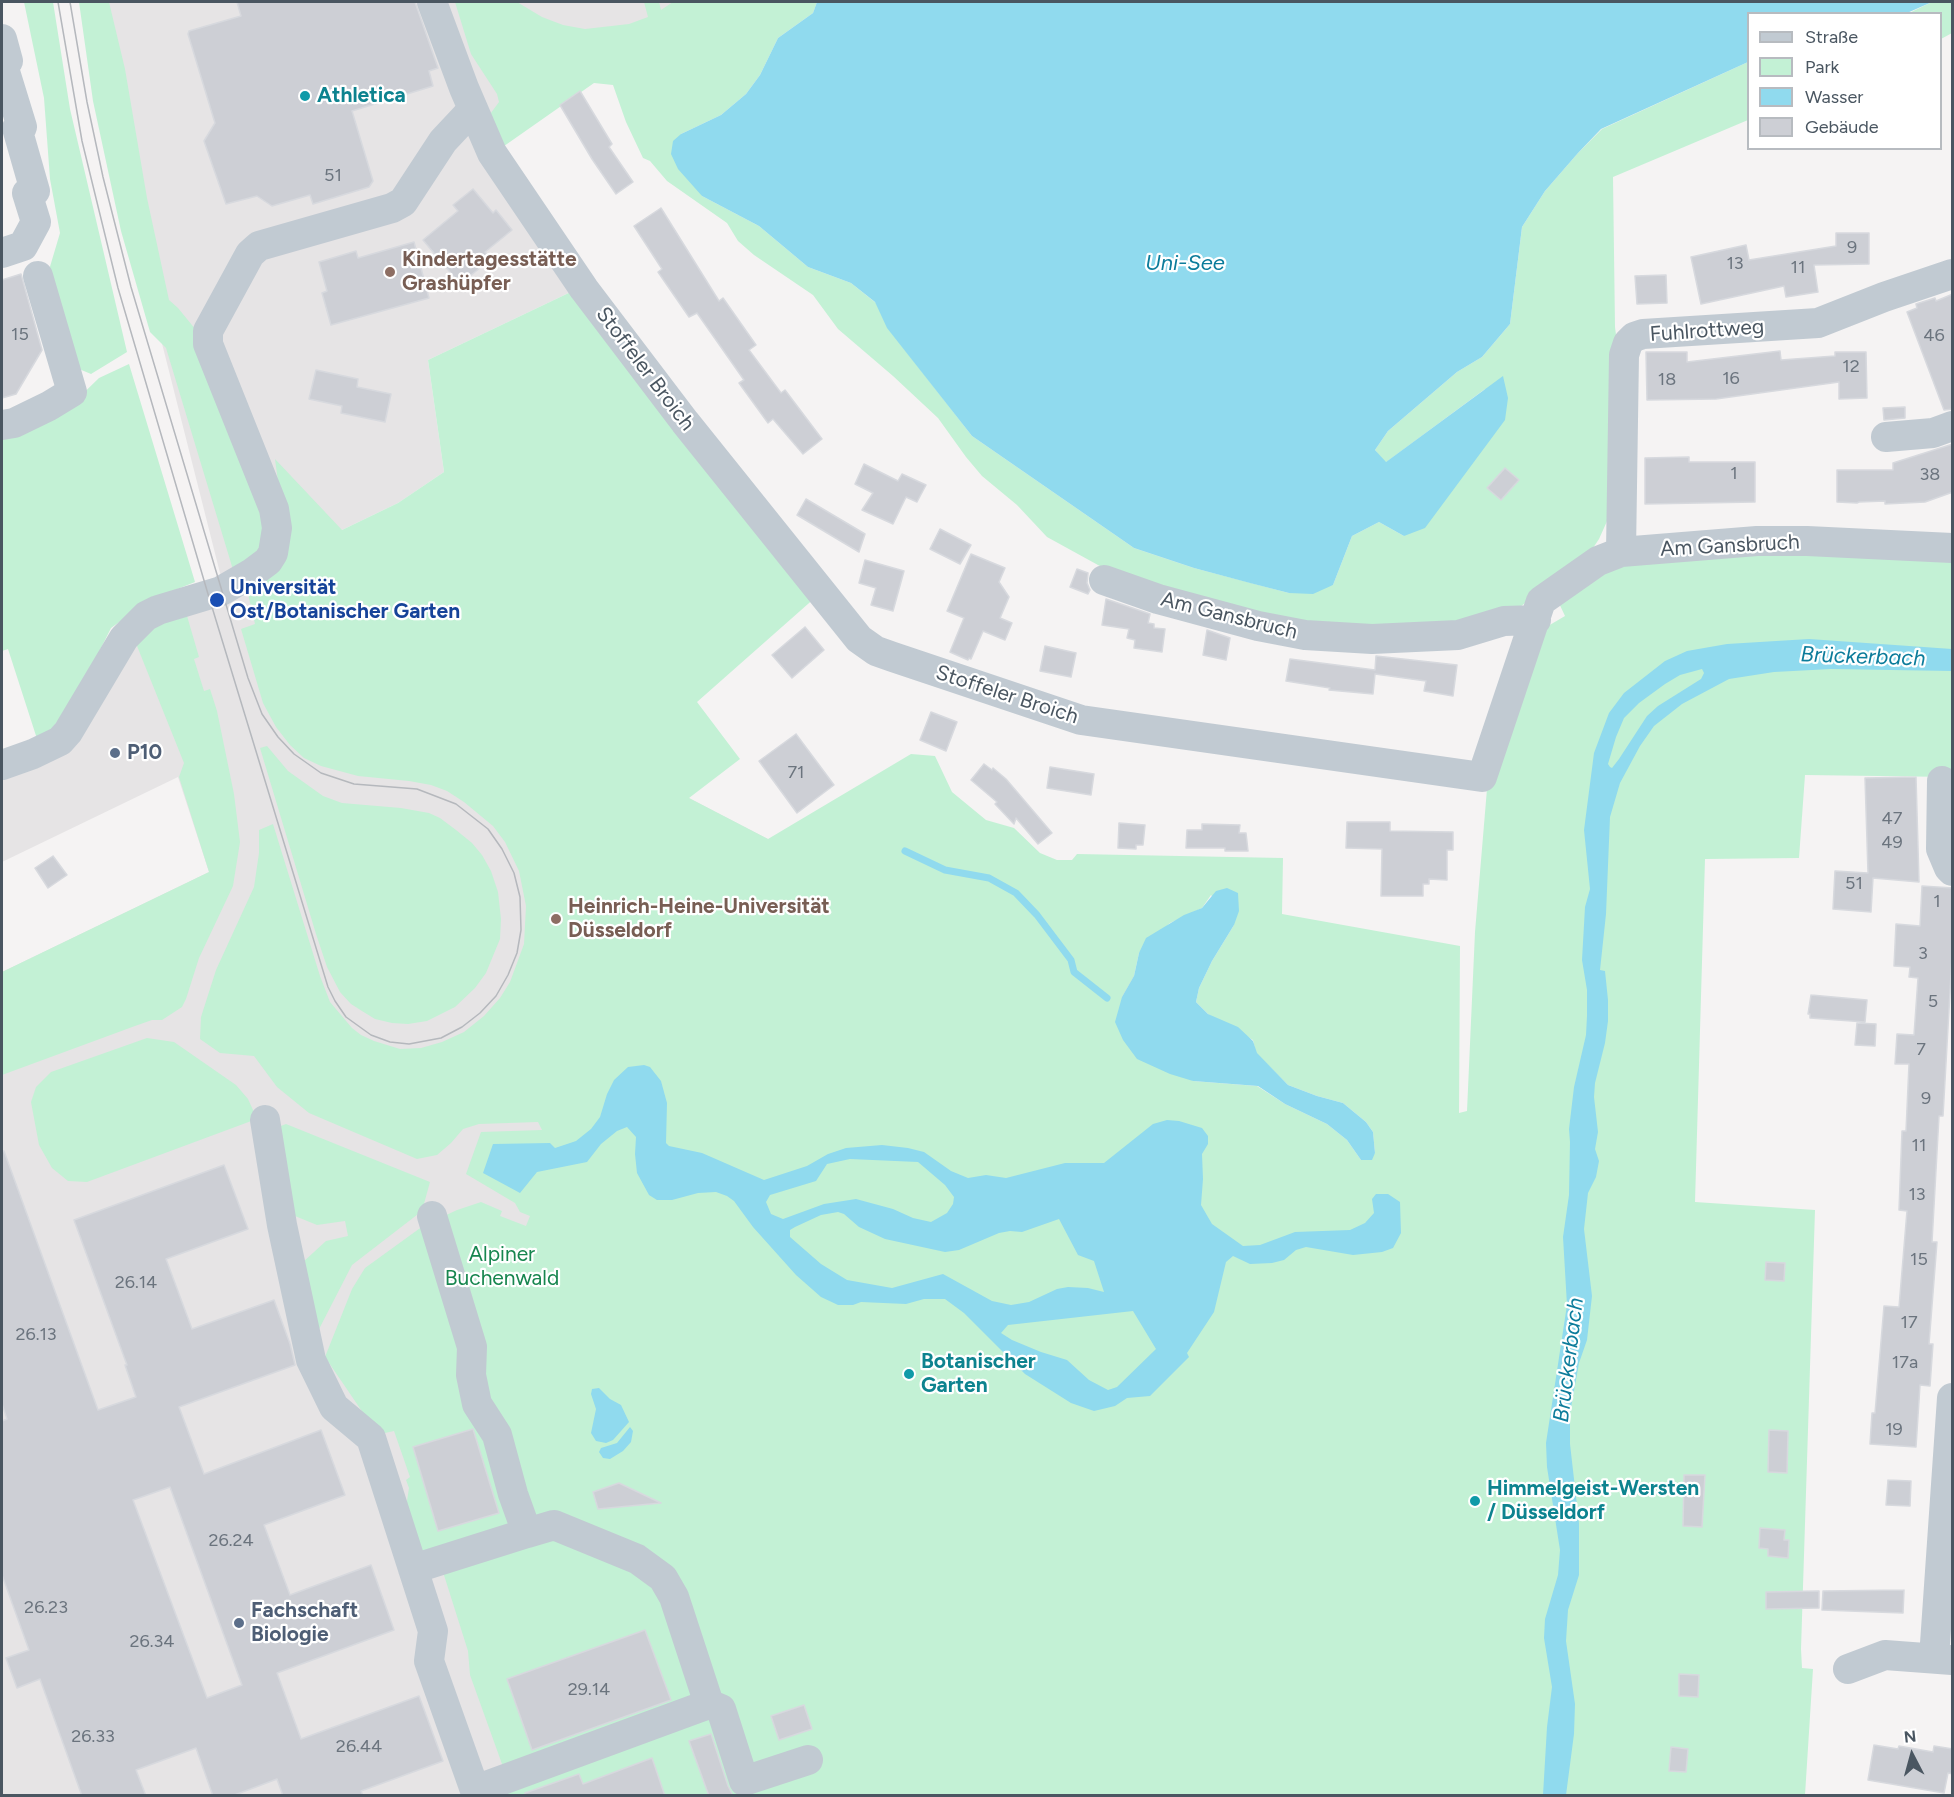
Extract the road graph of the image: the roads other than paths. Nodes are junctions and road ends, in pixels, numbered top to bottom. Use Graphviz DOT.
graph roads {
  1 [pos="432,2"];
  2 [pos="2,39"];
  3 [pos="473,109"];
  4 [pos="2,253"];
  5 [pos="1953,274"];
  6 [pos="38,276"];
  7 [pos="2,425"];
  8 [pos="1953,426"];
  9 [pos="1886,437"];
  10 [pos="1953,549"];
  11 [pos="1621,552"];
  12 [pos="1104,580"];
  13 [pos="1536,620"];
  14 [pos="2,765"];
  15 [pos="1482,777"];
  16 [pos="1942,781"];
  17 [pos="1953,871"];
  18 [pos="265,1120"];
  19 [pos="432,1216"];
  20 [pos="1953,1398"];
  21 [pos="527,1533"];
  22 [pos="413,1569"];
  23 [pos="1943,1659"];
  24 [pos="1848,1669"];
  25 [pos="727,1712"];
  26 [pos="808,1760"];
  27 [pos="476,1793"];
  1 -- 3 [label="street, Stoffeler Broich"];
  2 -- 4 [label="street"];
  3 -- 14 [label="street"];
  3 -- 15 [label="street, Stoffeler Broich"];
  5 -- 11 [label="street, Fuhlrottweg"];
  6 -- 7 [label="street"];
  8 -- 9 [label="street"];
  10 -- 11 [label="street, Am Gansbruch"];
  11 -- 13 [label="street, Am Gansbruch"];
  12 -- 13 [label="street, Am Gansbruch"];
  13 -- 15 [label="street, Am Gansbruch"];
  16 -- 17 [label="street"];
  18 -- 22 [label="street"];
  19 -- 21 [label="street"];
  20 -- 23 [label="street"];
  21 -- 22 [label="street"];
  21 -- 25 [label="street"];
  22 -- 27 [label="street"];
  23 -- 24 [label="street"];
  25 -- 26 [label="street"];
  25 -- 27 [label="street"];
}
